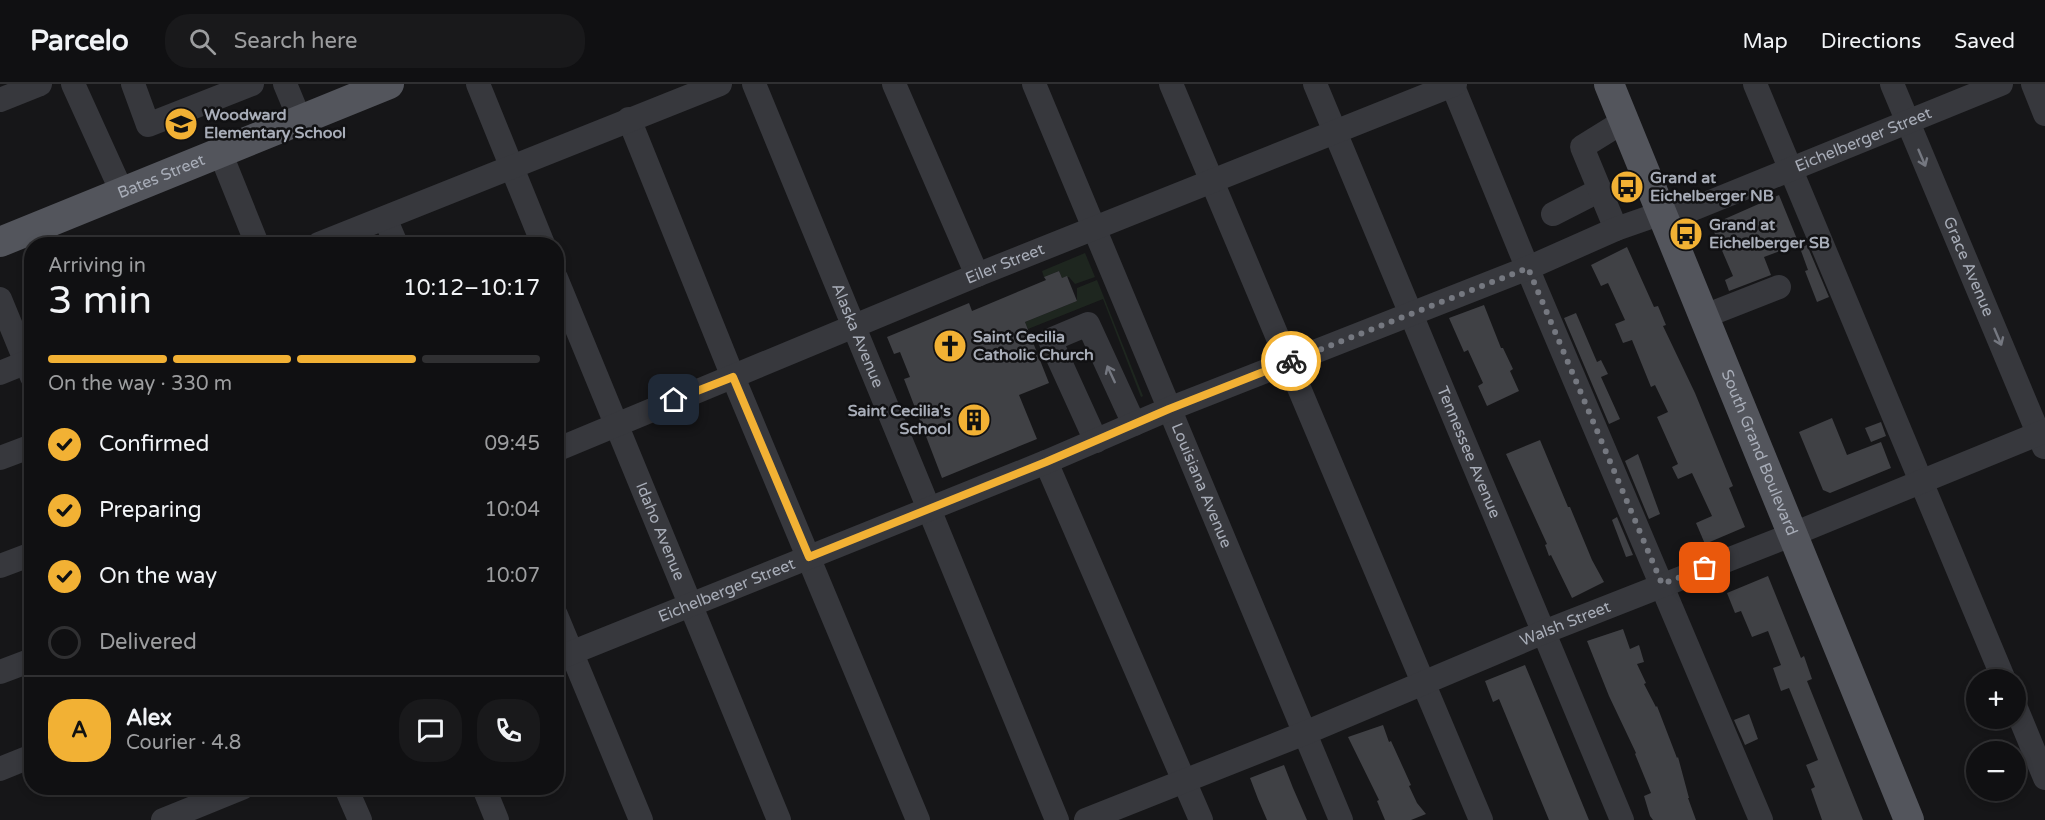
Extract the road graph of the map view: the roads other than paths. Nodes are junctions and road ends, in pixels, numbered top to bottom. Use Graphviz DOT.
graph roads {
  1 [pos="40,84"];
  2 [pos="74,84"];
  3 [pos="133,84"];
  4 [pos="252,84"];
  5 [pos="285,84"];
  6 [pos="388,84"];
  7 [pos="478,84"];
  8 [pos="720,84"];
  9 [pos="754,84"];
  10 [pos="894,84"];
  11 [pos="1034,84"];
  12 [pos="1171,84"];
  13 [pos="1315,84"];
  14 [pos="1453,84"];
  15 [pos="1609,84"];
  16 [pos="1755,84"];
  17 [pos="1892,84"];
  18 [pos="2001,84"];
  19 [pos="2033,84"];
  20 [pos="0,100"];
  21 [pos="2045,114"];
  22 [pos="629,119"];
  23 [pos="300,120"];
  24 [pos="1624,121"];
  25 [pos="1907,121"];
  26 [pos="1335,131"];
  27 [pos="220,152"];
  28 [pos="512,167"];
  29 [pos="1790,170"];
  30 [pos="1213,182"];
  31 [pos="1600,190"];
  32 [pos="122,192"];
  33 [pos="1662,213"];
  34 [pos="1553,214"];
  35 [pos="385,218"];
  36 [pos="1094,228"];
  37 [pos="1616,229"];
  38 [pos="254,237"];
  39 [pos="337,237"];
  40 [pos="393,237"];
  41 [pos="540,237"];
  42 [pos="0,242"];
  43 [pos="1528,268"];
  44 [pos="977,275"];
  45 [pos="1779,287"];
  46 [pos="564,298"];
  47 [pos="0,299"];
  48 [pos="1411,315"];
  49 [pos="1705,316"];
  50 [pos="853,328"];
  51 [pos="24,353"];
  52 [pos="1287,362"];
  53 [pos="24,367"];
  54 [pos="0,373"];
  55 [pos="733,377"];
  56 [pos="1169,409"];
  57 [pos="615,424"];
  58 [pos="1134,424"];
  59 [pos="2043,438"];
  60 [pos="1096,441"];
  61 [pos="564,446"];
  62 [pos="24,449"];
  63 [pos="0,458"];
  64 [pos="1046,462"];
  65 [pos="1922,480"];
  66 [pos="928,510"];
  67 [pos="1791,535"];
  68 [pos="24,557"];
  69 [pos="809,557"];
  70 [pos="0,566"];
  71 [pos="1662,584"];
  72 [pos="690,606"];
  73 [pos="1544,632"];
  74 [pos="564,656"];
  75 [pos="24,663"];
  76 [pos="1999,669"];
  77 [pos="0,672"];
  78 [pos="1424,683"];
  79 [pos="2025,729"];
  80 [pos="1305,733"];
  81 [pos="24,759"];
  82 [pos="0,769"];
  83 [pos="2045,778"];
  84 [pos="1184,780"];
  85 [pos="233,795"];
  86 [pos="349,795"];
  87 [pos="487,795"];
  88 [pos="213,811"];
  89 [pos="163,820"];
  90 [pos="360,820"];
  91 [pos="497,820"];
  92 [pos="641,820"];
  93 [pos="779,820"];
  94 [pos="918,820"];
  95 [pos="1057,820"];
  96 [pos="1086,820"];
  97 [pos="1201,820"];
  98 [pos="1341,820"];
  99 [pos="1481,820"];
  100 [pos="1622,820"];
  101 [pos="1761,820"];
  102 [pos="1909,820"];
  1 -- 20 [label="street"];
  2 -- 32 [label="street"];
  3 -- 4 [label="street"];
  5 -- 23 [label="street"];
  6 -- 23 [label="main road, Bates Street"];
  7 -- 28 [label="street"];
  8 -- 22 [label="street"];
  9 -- 50 [label="street, Alaska Avenue"];
  10 -- 44 [label="street"];
  11 -- 36 [label="street, Louisiana Avenue"];
  12 -- 30 [label="street"];
  13 -- 26 [label="street, Tennessee Avenue"];
  14 -- 26 [label="street, Eiler Street"];
  14 -- 43 [label="street"];
  15 -- 24 [label="main road, South Grand Boulevard"];
  16 -- 29 [label="street"];
  17 -- 25 [label="street, Grace Avenue"];
  18 -- 25 [label="street, Eichelberger Street"];
  19 -- 21 [label="street"];
  22 -- 28 [label="street"];
  22 -- 55 [label="street"];
  23 -- 27 [label="main road, Bates Street"];
  24 -- 31 [label="street"];
  24 -- 33 [label="main road, South Grand Boulevard"];
  25 -- 29 [label="street, Eichelberger Street"];
  25 -- 59 [label="street, Grace Avenue, one-way"];
  26 -- 30 [label="street, Eiler Street"];
  26 -- 48 [label="street, Tennessee Avenue"];
  27 -- 32 [label="main road, Bates Street"];
  27 -- 38 [label="street"];
  28 -- 35 [label="street"];
  28 -- 41 [label="street"];
  29 -- 33 [label="street, Eichelberger Street"];
  29 -- 65 [label="street"];
  30 -- 36 [label="street, Eiler Street"];
  30 -- 52 [label="street"];
  31 -- 34 [label="street"];
  31 -- 37 [label="street"];
  32 -- 42 [label="main road, Bates Street"];
  33 -- 37 [label="street, Eichelberger Street"];
  33 -- 49 [label="main road, South Grand Boulevard"];
  35 -- 39 [label="street"];
  35 -- 40 [label="street"];
  36 -- 44 [label="street, Eiler Street"];
  36 -- 56 [label="street, Louisiana Avenue"];
  37 -- 43 [label="street, Eichelberger Street"];
  43 -- 48 [label="street, Eichelberger Street"];
  43 -- 71 [label="street"];
  44 -- 50 [label="street, Eiler Street"];
  45 -- 49 [label="street"];
  46 -- 57 [label="street, Idaho Avenue"];
  47 -- 51 [label="street"];
  48 -- 52 [label="street, Eichelberger Street"];
  48 -- 73 [label="street, Tennessee Avenue"];
  49 -- 67 [label="main road, South Grand Boulevard"];
  50 -- 55 [label="street, Eiler Street"];
  50 -- 66 [label="street, Alaska Avenue"];
  52 -- 56 [label="street, Eichelberger Street"];
  52 -- 78 [label="street"];
  53 -- 54 [label="street"];
  55 -- 57 [label="street, Eiler Street"];
  55 -- 69 [label="street"];
  56 -- 58 [label="street, Eichelberger Street"];
  56 -- 80 [label="street, Louisiana Avenue"];
  57 -- 61 [label="street, Eiler Street"];
  57 -- 72 [label="street, Idaho Avenue"];
  58 -- 60 [label="street, Eichelberger Street"];
  58 -- 60 [label="street, one-way"];
  59 -- 65 [label="street, Walsh Street"];
  60 -- 64 [label="street, Eichelberger Street"];
  62 -- 63 [label="street"];
  64 -- 66 [label="street, Eichelberger Street"];
  64 -- 84 [label="street"];
  65 -- 67 [label="street, Walsh Street"];
  65 -- 76 [label="street"];
  66 -- 69 [label="street, Eichelberger Street"];
  66 -- 95 [label="street, Alaska Avenue"];
  67 -- 71 [label="street, Walsh Street"];
  67 -- 102 [label="main road, South Grand Boulevard"];
  68 -- 70 [label="street"];
  69 -- 72 [label="street, Eichelberger Street"];
  69 -- 94 [label="street"];
  71 -- 73 [label="street, Walsh Street"];
  71 -- 101 [label="street"];
  72 -- 74 [label="street, Eichelberger Street"];
  72 -- 93 [label="street, Idaho Avenue"];
  73 -- 78 [label="street, Walsh Street"];
  73 -- 100 [label="street, Tennessee Avenue"];
  74 -- 92 [label="street"];
  75 -- 77 [label="street"];
  78 -- 80 [label="street, Walsh Street"];
  78 -- 99 [label="street"];
  79 -- 83 [label="street"];
  80 -- 84 [label="street, Walsh Street"];
  80 -- 98 [label="street, Louisiana Avenue"];
  81 -- 82 [label="street"];
  84 -- 96 [label="street, Walsh Street"];
  84 -- 97 [label="street"];
  85 -- 88 [label="street"];
  86 -- 90 [label="street"];
  87 -- 91 [label="street"];
  88 -- 89 [label="street"];
}
